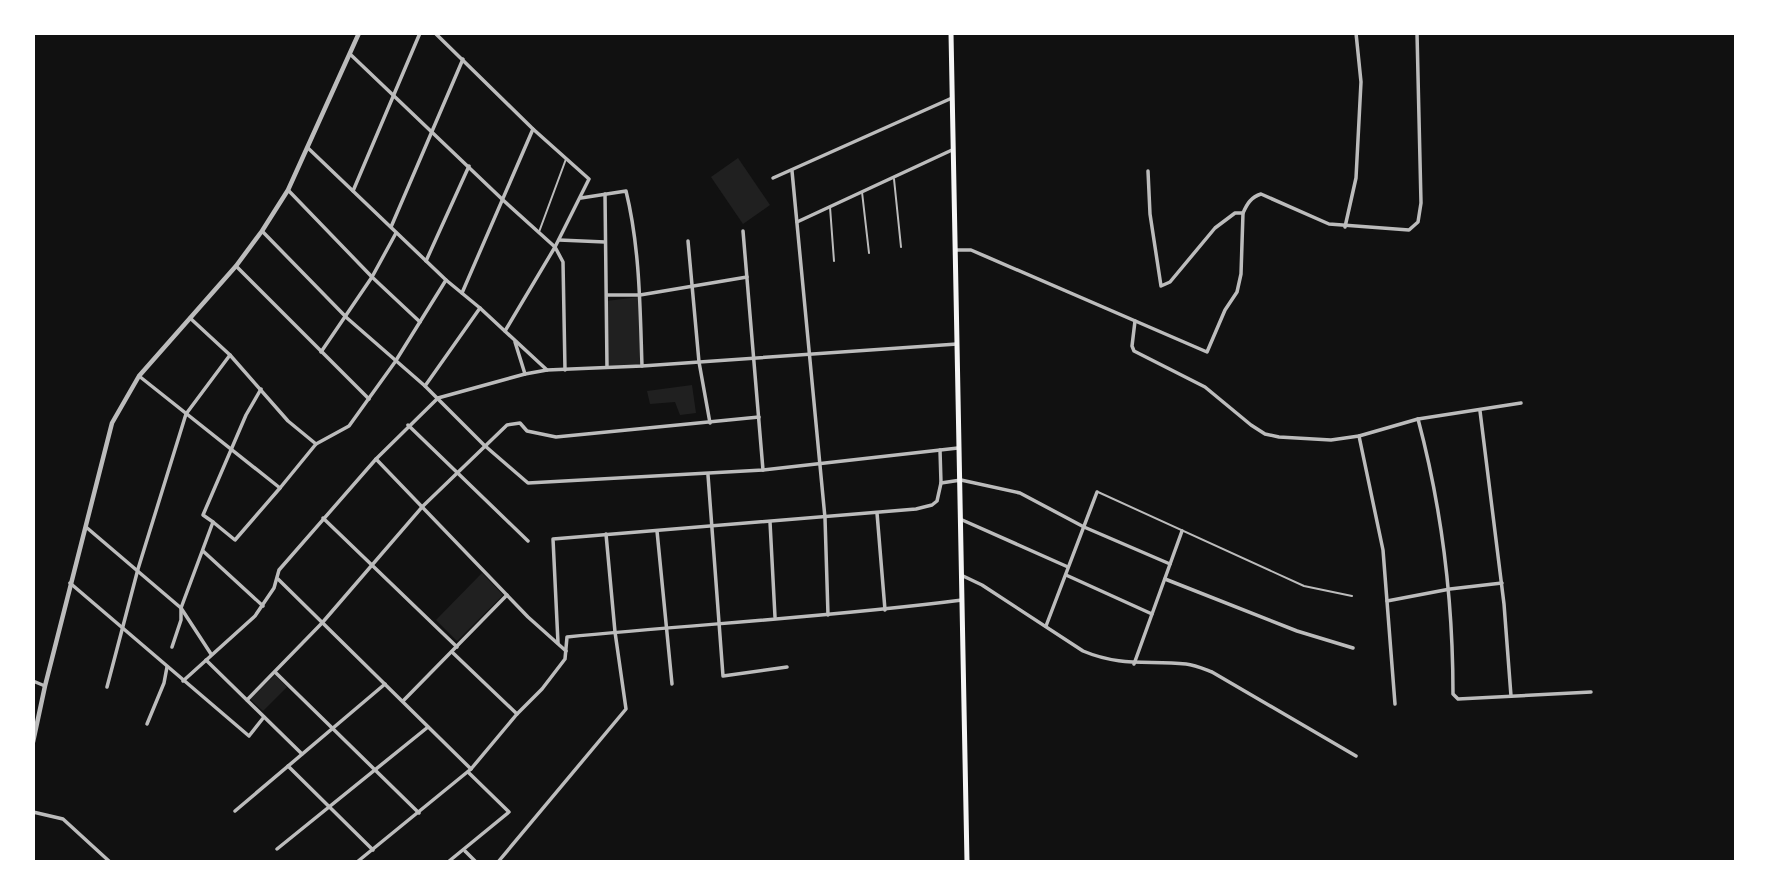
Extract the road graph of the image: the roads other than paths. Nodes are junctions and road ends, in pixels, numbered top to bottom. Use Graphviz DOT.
graph roads {
  1 [pos="359,33"];
  2 [pos="420,33"];
  3 [pos="435,33"];
  4 [pos="951,33"];
  5 [pos="1356,33"];
  6 [pos="1417,33"];
  7 [pos="350,54"];
  8 [pos="463,59"];
  9 [pos="394,95"];
  10 [pos="952,98"];
  11 [pos="533,129"];
  12 [pos="433,132"];
  13 [pos="307,147"];
  14 [pos="952,149"];
  15 [pos="566,159"];
  16 [pos="469,166"];
  17 [pos="792,171"];
  18 [pos="1148,171"];
  19 [pos="894,177"];
  20 [pos="774,178"];
  21 [pos="288,190"];
  22 [pos="353,191"];
  23 [pos="862,192"];
  24 [pos="605,194"];
  25 [pos="580,198"];
  26 [pos="503,200"];
  27 [pos="830,207"];
  28 [pos="1243,213"];
  29 [pos="797,222"];
  30 [pos="391,227"];
  31 [pos="1345,227"];
  32 [pos="262,231"];
  33 [pos="743,231"];
  34 [pos="396,233"];
  35 [pos="539,233"];
  36 [pos="559,240"];
  37 [pos="688,241"];
  38 [pos="606,242"];
  39 [pos="555,247"];
  40 [pos="901,247"];
  41 [pos="955,250"];
  42 [pos="869,253"];
  43 [pos="426,261"];
  44 [pos="834,261"];
  45 [pos="236,266"];
  46 [pos="372,277"];
  47 [pos="747,277"];
  48 [pos="446,280"];
  49 [pos="694,287"];
  50 [pos="462,293"];
  51 [pos="606,295"];
  52 [pos="640,295"];
  53 [pos="480,308"];
  54 [pos="190,318"];
  55 [pos="347,318"];
  56 [pos="1135,321"];
  57 [pos="421,323"];
  58 [pos="505,331"];
  59 [pos="515,340"];
  60 [pos="957,344"];
  61 [pos="321,353"];
  62 [pos="230,355"];
  63 [pos="809,355"];
  64 [pos="754,359"];
  65 [pos="395,362"];
  66 [pos="699,362"];
  67 [pos="642,366"];
  68 [pos="607,368"];
  69 [pos="547,370"];
  70 [pos="565,370"];
  71 [pos="524,374"];
  72 [pos="139,376"];
  73 [pos="425,386"];
  74 [pos="261,389"];
  75 [pos="438,398"];
  76 [pos="369,399"];
  77 [pos="1521,403"];
  78 [pos="1480,411"];
  79 [pos="186,414"];
  80 [pos="759,417"];
  81 [pos="1418,419"];
  82 [pos="710,423"];
  83 [pos="408,425"];
  84 [pos="1359,436"];
  85 [pos="316,444"];
  86 [pos="484,445"];
  87 [pos="960,448"];
  88 [pos="231,450"];
  89 [pos="940,450"];
  90 [pos="376,459"];
  91 [pos="820,464"];
  92 [pos="763,470"];
  93 [pos="456,472"];
  94 [pos="708,474"];
  95 [pos="961,480"];
  96 [pos="940,483"];
  97 [pos="280,488"];
  98 [pos="1097,492"];
  99 [pos="423,506"];
  100 [pos="877,513"];
  101 [pos="323,518"];
  102 [pos="825,518"];
  103 [pos="960,519"];
  104 [pos="770,521"];
  105 [pos="213,522"];
  106 [pos="85,526"];
  107 [pos="712,526"];
  108 [pos="1084,527"];
  109 [pos="657,531"];
  110 [pos="1182,531"];
  111 [pos="606,534"];
  112 [pos="528,541"];
  113 [pos="202,550"];
  114 [pos="372,565"];
  115 [pos="1170,565"];
  116 [pos="1068,567"];
  117 [pos="138,569"];
  118 [pos="961,575"];
  119 [pos="1066,575"];
  120 [pos="278,579"];
  121 [pos="1165,579"];
  122 [pos="70,583"];
  123 [pos="1502,583"];
  124 [pos="1450,589"];
  125 [pos="507,595"];
  126 [pos="1352,596"];
  127 [pos="962,600"];
  128 [pos="1387,601"];
  129 [pos="263,606"];
  130 [pos="181,608"];
  131 [pos="885,610"];
  132 [pos="1152,614"];
  133 [pos="828,615"];
  134 [pos="775,617"];
  135 [pos="322,623"];
  136 [pos="718,624"];
  137 [pos="1046,626"];
  138 [pos="124,627"];
  139 [pos="666,629"];
  140 [pos="615,632"];
  141 [pos="558,643"];
  142 [pos="172,647"];
  143 [pos="457,647"];
  144 [pos="1353,648"];
  145 [pos="566,651"];
  146 [pos="452,652"];
  147 [pos="211,654"];
  148 [pos="206,660"];
  149 [pos="1134,664"];
  150 [pos="167,667"];
  151 [pos="787,667"];
  152 [pos="275,672"];
  153 [pos="33,681"];
  154 [pos="183,681"];
  155 [pos="385,684"];
  156 [pos="672,684"];
  157 [pos="45,686"];
  158 [pos="107,687"];
  159 [pos="1591,692"];
  160 [pos="1511,696"];
  161 [pos="247,700"];
  162 [pos="402,701"];
  163 [pos="1395,704"];
  164 [pos="517,714"];
  165 [pos="264,717"];
  166 [pos="147,723"];
  167 [pos="428,727"];
  168 [pos="333,728"];
  169 [pos="33,742"];
  170 [pos="302,754"];
  171 [pos="1356,756"];
  172 [pos="288,766"];
  173 [pos="375,769"];
  174 [pos="470,771"];
  175 [pos="329,807"];
  176 [pos="235,811"];
  177 [pos="33,812"];
  178 [pos="419,813"];
  179 [pos="278,849"];
  180 [pos="373,850"];
  181 [pos="464,850"];
  182 [pos="110,862"];
  183 [pos="357,862"];
  184 [pos="448,862"];
  185 [pos="476,862"];
  186 [pos="498,862"];
  187 [pos="967,862"];
  1 -- 7 [label="street"];
  2 -- 9 [label="street"];
  3 -- 8 [label="street"];
  4 -- 10 [label="main road"];
  5 -- 31 [label="street"];
  6 -- 31 [label="street"];
  7 -- 9 [label="street"];
  7 -- 13 [label="street"];
  8 -- 11 [label="street"];
  8 -- 12 [label="street"];
  9 -- 12 [label="street"];
  9 -- 22 [label="street"];
  10 -- 14 [label="main road"];
  10 -- 17 [label="street"];
  11 -- 15 [label="street"];
  11 -- 26 [label="street"];
  12 -- 16 [label="street"];
  12 -- 30 [label="street"];
  13 -- 21 [label="street"];
  13 -- 22 [label="street"];
  14 -- 19 [label="street"];
  14 -- 41 [label="main road"];
  15 -- 25 [label="street"];
  15 -- 35 [label="lane"];
  16 -- 26 [label="street"];
  16 -- 43 [label="street"];
  17 -- 20 [label="street"];
  17 -- 29 [label="street"];
  18 -- 28 [label="street"];
  19 -- 23 [label="street"];
  19 -- 40 [label="lane"];
  21 -- 32 [label="street"];
  21 -- 46 [label="street"];
  22 -- 30 [label="street"];
  23 -- 27 [label="street"];
  23 -- 42 [label="lane"];
  24 -- 25 [label="street"];
  24 -- 38 [label="street"];
  24 -- 52 [label="street"];
  25 -- 36 [label="street"];
  26 -- 35 [label="street"];
  26 -- 50 [label="street"];
  27 -- 29 [label="street"];
  27 -- 44 [label="lane"];
  28 -- 31 [label="street"];
  28 -- 56 [label="street"];
  29 -- 63 [label="street"];
  30 -- 34 [label="street"];
  32 -- 45 [label="street"];
  32 -- 55 [label="street"];
  33 -- 47 [label="street"];
  34 -- 43 [label="street"];
  34 -- 46 [label="street"];
  35 -- 39 [label="street"];
  36 -- 38 [label="street"];
  36 -- 39 [label="street"];
  37 -- 49 [label="street"];
  38 -- 51 [label="street"];
  39 -- 58 [label="street"];
  39 -- 70 [label="street"];
  41 -- 56 [label="street"];
  41 -- 60 [label="main road"];
  43 -- 48 [label="street"];
  45 -- 54 [label="street"];
  45 -- 61 [label="street"];
  46 -- 55 [label="street"];
  46 -- 57 [label="street"];
  47 -- 49 [label="street"];
  47 -- 64 [label="street"];
  48 -- 50 [label="street"];
  48 -- 57 [label="street"];
  49 -- 52 [label="street"];
  49 -- 66 [label="street"];
  50 -- 53 [label="street"];
  51 -- 52 [label="street"];
  51 -- 68 [label="street"];
  52 -- 67 [label="street"];
  53 -- 58 [label="street"];
  53 -- 73 [label="street"];
  54 -- 62 [label="street"];
  54 -- 72 [label="street"];
  55 -- 61 [label="street"];
  55 -- 65 [label="street"];
  56 -- 84 [label="street"];
  57 -- 65 [label="street"];
  58 -- 59 [label="street"];
  59 -- 69 [label="street"];
  59 -- 71 [label="street"];
  60 -- 63 [label="street"];
  60 -- 87 [label="main road"];
  61 -- 76 [label="street"];
  62 -- 74 [label="street"];
  62 -- 79 [label="street"];
  63 -- 64 [label="street"];
  63 -- 91 [label="street"];
  64 -- 66 [label="street"];
  64 -- 80 [label="street"];
  65 -- 73 [label="street"];
  65 -- 76 [label="street"];
  66 -- 67 [label="street"];
  66 -- 82 [label="street"];
  67 -- 68 [label="street"];
  68 -- 70 [label="street"];
  69 -- 70 [label="street"];
  69 -- 71 [label="street"];
  71 -- 75 [label="street"];
  72 -- 79 [label="street"];
  72 -- 106 [label="street"];
  73 -- 75 [label="street"];
  74 -- 85 [label="street"];
  74 -- 88 [label="street"];
  75 -- 83 [label="street"];
  75 -- 86 [label="street"];
  76 -- 85 [label="street"];
  77 -- 78 [label="street"];
  78 -- 81 [label="street"];
  78 -- 123 [label="street"];
  79 -- 88 [label="street"];
  79 -- 117 [label="street"];
  80 -- 82 [label="street"];
  80 -- 92 [label="street"];
  81 -- 84 [label="street"];
  81 -- 124 [label="street"];
  82 -- 86 [label="street"];
  83 -- 90 [label="street"];
  83 -- 93 [label="street"];
  84 -- 128 [label="street"];
  85 -- 97 [label="street"];
  86 -- 93 [label="street"];
  86 -- 94 [label="street"];
  87 -- 89 [label="street"];
  87 -- 95 [label="main road"];
  88 -- 97 [label="street"];
  88 -- 105 [label="street"];
  89 -- 91 [label="street"];
  89 -- 96 [label="street"];
  90 -- 99 [label="street"];
  90 -- 101 [label="street"];
  91 -- 92 [label="street"];
  91 -- 102 [label="street"];
  92 -- 94 [label="street"];
  93 -- 99 [label="street"];
  93 -- 112 [label="street"];
  94 -- 107 [label="street"];
  95 -- 96 [label="street"];
  95 -- 103 [label="main road"];
  95 -- 108 [label="street"];
  96 -- 100 [label="street"];
  97 -- 105 [label="street"];
  98 -- 108 [label="street"];
  98 -- 110 [label="lane"];
  99 -- 114 [label="street"];
  99 -- 125 [label="street"];
  100 -- 102 [label="street"];
  100 -- 131 [label="street"];
  101 -- 114 [label="street"];
  101 -- 120 [label="street"];
  102 -- 104 [label="street"];
  102 -- 133 [label="street"];
  103 -- 116 [label="street"];
  103 -- 118 [label="main road"];
  104 -- 107 [label="street"];
  104 -- 134 [label="street"];
  105 -- 113 [label="street"];
  106 -- 117 [label="street"];
  106 -- 122 [label="street"];
  107 -- 109 [label="street"];
  107 -- 136 [label="street"];
  108 -- 115 [label="street"];
  108 -- 116 [label="street"];
  109 -- 111 [label="street"];
  109 -- 139 [label="street"];
  110 -- 115 [label="street"];
  110 -- 126 [label="lane"];
  111 -- 140 [label="street"];
  111 -- 141 [label="street"];
  113 -- 129 [label="street"];
  113 -- 130 [label="street"];
  114 -- 135 [label="street"];
  114 -- 143 [label="street"];
  115 -- 121 [label="street"];
  116 -- 119 [label="street"];
  117 -- 130 [label="street"];
  117 -- 138 [label="street"];
  118 -- 127 [label="main road"];
  118 -- 137 [label="street"];
  119 -- 132 [label="street"];
  119 -- 137 [label="street"];
  120 -- 129 [label="street"];
  120 -- 135 [label="street"];
  121 -- 132 [label="street"];
  121 -- 144 [label="street"];
  122 -- 138 [label="street"];
  122 -- 157 [label="street"];
  123 -- 124 [label="street"];
  123 -- 160 [label="street"];
  124 -- 128 [label="street"];
  124 -- 160 [label="street"];
  125 -- 141 [label="street"];
  125 -- 143 [label="street"];
  127 -- 131 [label="street"];
  127 -- 187 [label="main road"];
  128 -- 163 [label="street"];
  129 -- 147 [label="street"];
  130 -- 142 [label="street"];
  130 -- 147 [label="street"];
  131 -- 133 [label="street"];
  132 -- 149 [label="street"];
  133 -- 134 [label="street"];
  134 -- 136 [label="street"];
  135 -- 152 [label="street"];
  135 -- 155 [label="street"];
  136 -- 139 [label="street"];
  136 -- 151 [label="street"];
  137 -- 149 [label="street"];
  138 -- 150 [label="street"];
  138 -- 158 [label="street"];
  139 -- 140 [label="street"];
  139 -- 156 [label="street"];
  140 -- 145 [label="street"];
  140 -- 186 [label="street"];
  141 -- 145 [label="street"];
  143 -- 146 [label="street"];
  145 -- 164 [label="street"];
  146 -- 162 [label="street"];
  146 -- 164 [label="street"];
  147 -- 148 [label="street"];
  148 -- 154 [label="street"];
  148 -- 161 [label="street"];
  149 -- 171 [label="street"];
  150 -- 154 [label="street"];
  150 -- 166 [label="street"];
  152 -- 161 [label="street"];
  152 -- 168 [label="street"];
  153 -- 157 [label="street"];
  154 -- 165 [label="street"];
  155 -- 162 [label="street"];
  155 -- 168 [label="street"];
  157 -- 169 [label="street"];
  159 -- 160 [label="street"];
  161 -- 165 [label="street"];
  162 -- 167 [label="street"];
  164 -- 174 [label="street"];
  165 -- 170 [label="street"];
  167 -- 173 [label="street"];
  167 -- 174 [label="street"];
  168 -- 170 [label="street"];
  168 -- 173 [label="street"];
  170 -- 172 [label="street"];
  172 -- 175 [label="street"];
  172 -- 176 [label="street"];
  173 -- 175 [label="street"];
  173 -- 178 [label="street"];
  174 -- 178 [label="street"];
  174 -- 181 [label="street"];
  175 -- 179 [label="street"];
  175 -- 180 [label="street"];
  177 -- 182 [label="street"];
  178 -- 180 [label="street"];
  180 -- 183 [label="street"];
  181 -- 184 [label="street"];
  181 -- 185 [label="street"];
}
